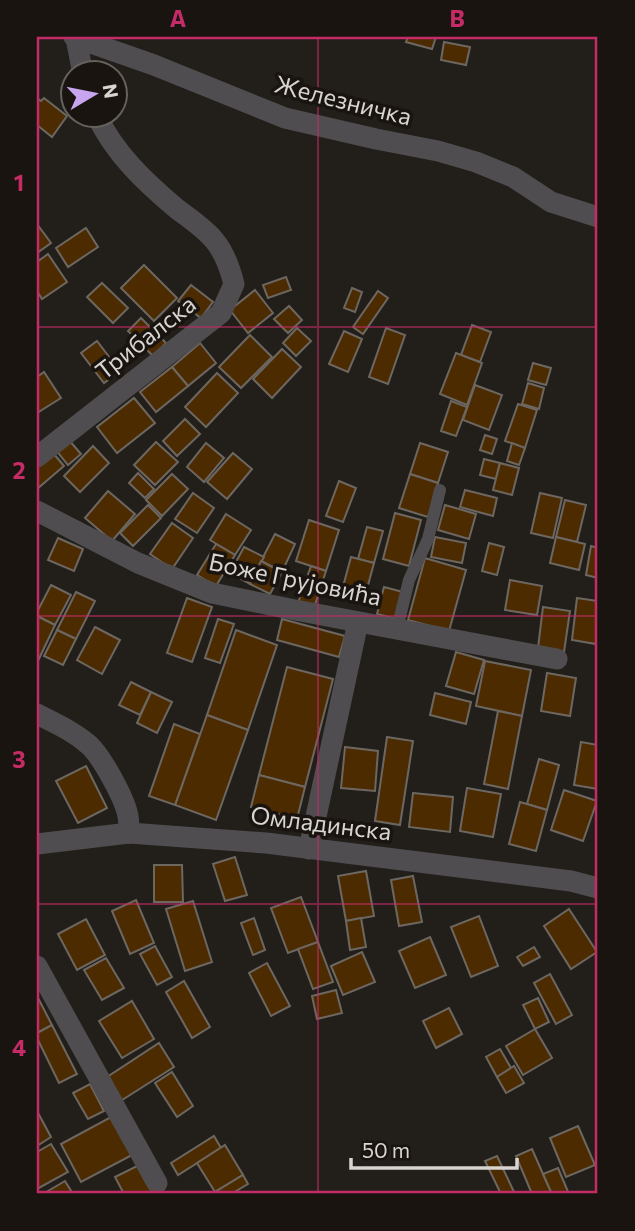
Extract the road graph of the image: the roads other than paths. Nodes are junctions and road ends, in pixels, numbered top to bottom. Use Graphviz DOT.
graph roads {
  1 [pos="75,37"];
  2 [pos="80,60"];
  3 [pos="104,130"];
  4 [pos="598,218"];
  5 [pos="37,457"];
  6 [pos="440,490"];
  7 [pos="37,511"];
  8 [pos="358,622"];
  9 [pos="397,629"];
  10 [pos="557,659"];
  11 [pos="37,714"];
  12 [pos="130,833"];
  13 [pos="37,844"];
  14 [pos="309,849"];
  15 [pos="598,888"];
  16 [pos="37,966"];
  17 [pos="157,1183"];
  1 -- 2 [label="street"];
  1 -- 4 [label="street, Железничка"];
  3 -- 5 [label="street, Трибалска"];
  6 -- 9 [label="lane"];
  7 -- 8 [label="street, Боже Грујовића"];
  8 -- 9 [label="street, Боже Грујовића"];
  8 -- 14 [label="street"];
  9 -- 10 [label="street, Боже Грујовића"];
  11 -- 12 [label="street"];
  12 -- 13 [label="street, Омладинска"];
  12 -- 14 [label="street, Омладинска"];
  14 -- 15 [label="street, Омладинска"];
  16 -- 17 [label="street"];
}
